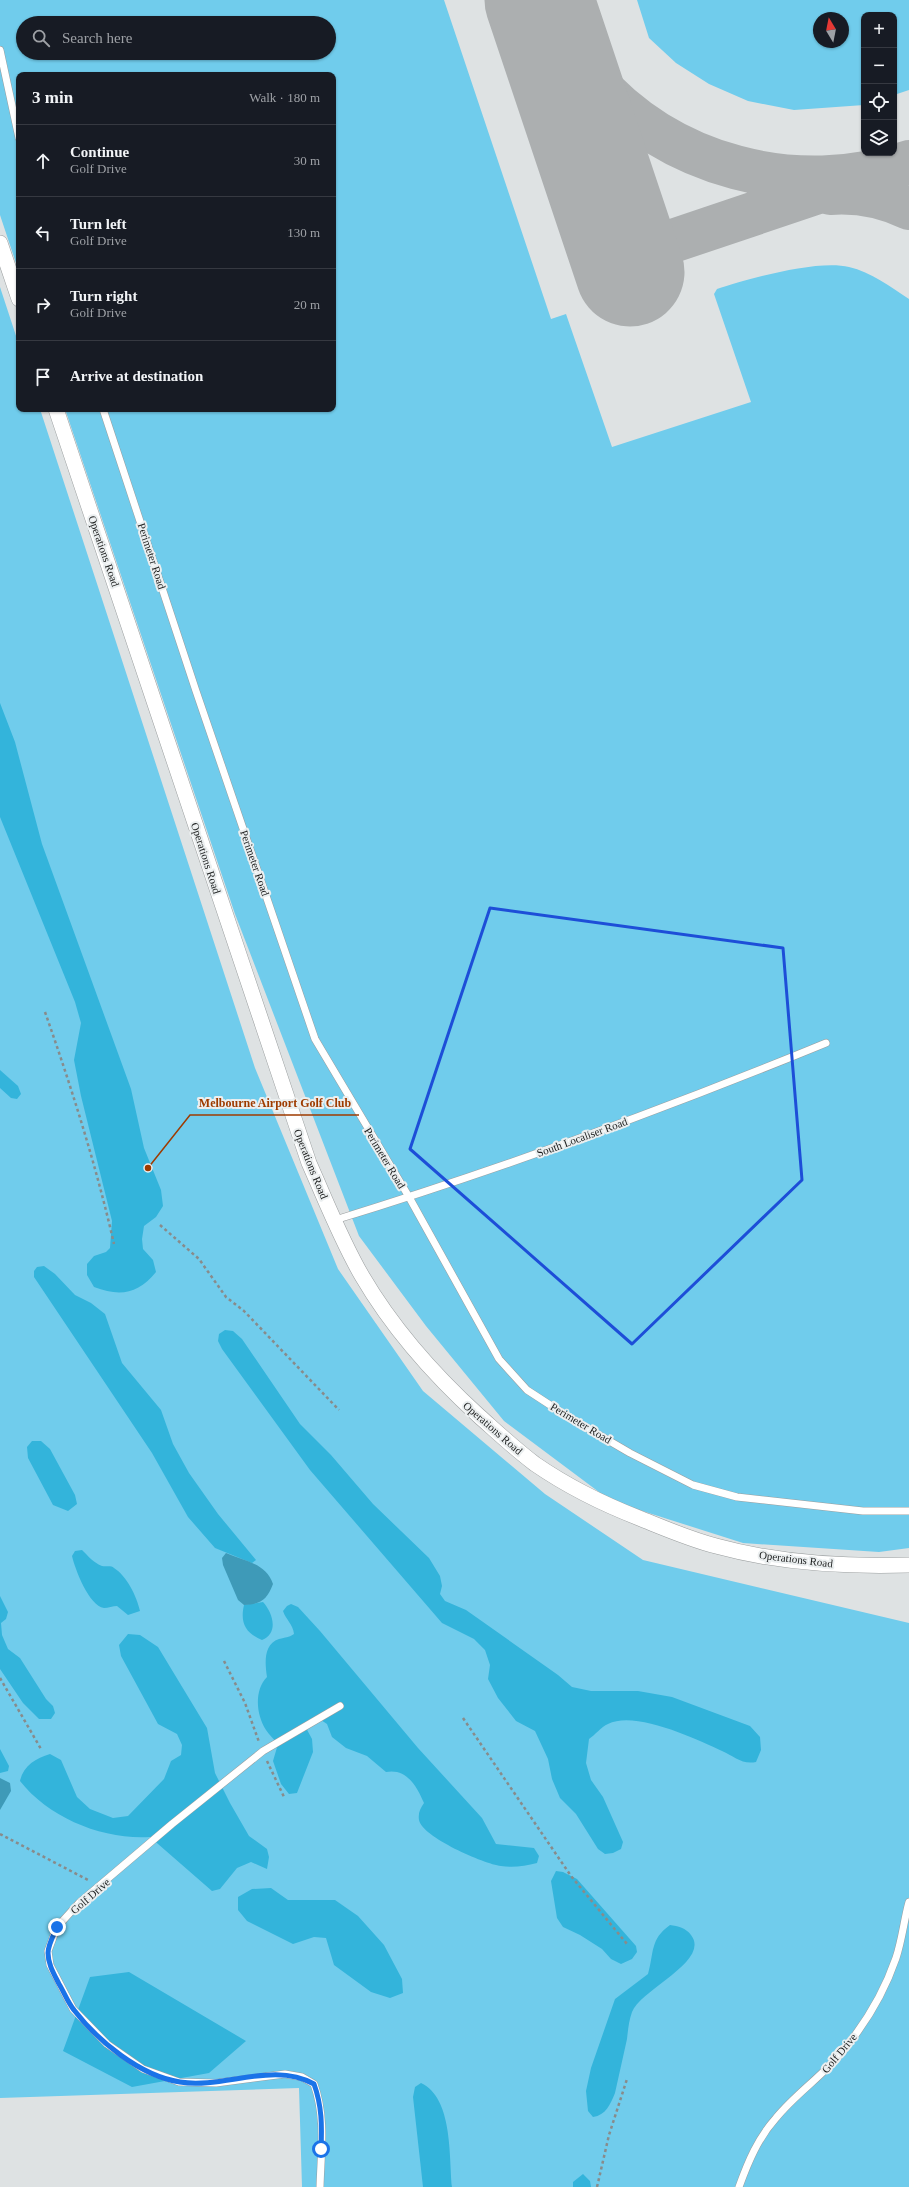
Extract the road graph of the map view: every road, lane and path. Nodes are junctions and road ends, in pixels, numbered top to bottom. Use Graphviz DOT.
graph roads {
  1 [pos="0,50"];
  2 [pos="16,124"];
  3 [pos="0,243"];
  4 [pos="16,291"];
  5 [pos="57,412"];
  6 [pos="104,412"];
  7 [pos="44,1012"];
  8 [pos="826,1043"];
  9 [pos="409,1197"];
  10 [pos="335,1220"];
  11 [pos="160,1226"];
  12 [pos="114,1244"];
  13 [pos="339,1410"];
  14 [pos="909,1511"];
  15 [pos="909,1565"];
  16 [pos="224,1660"];
  17 [pos="0,1678"];
  18 [pos="340,1706"];
  19 [pos="463,1718"];
  20 [pos="41,1750"];
  21 [pos="263,1751"];
  22 [pos="284,1797"];
  23 [pos="0,1834"];
  24 [pos="100,1887"];
  25 [pos="909,1902"];
  26 [pos="627,1944"];
  27 [pos="626,2079"];
  28 [pos="320,2187"];
  29 [pos="597,2187"];
  30 [pos="740,2187"];
  1 -- 2 [label="lane"];
  3 -- 4 [label="street"];
  5 -- 10 [label="street, Operations Road"];
  6 -- 9 [label="lane, Perimeter Road"];
  7 -- 12 [label="path"];
  8 -- 9 [label="lane, South Localiser Road"];
  9 -- 10 [label="lane, South Localiser Road"];
  9 -- 14 [label="lane, Perimeter Road"];
  10 -- 15 [label="street, Operations Road"];
  11 -- 13 [label="path"];
  16 -- 21 [label="path"];
  17 -- 20 [label="path"];
  18 -- 21 [label="lane, Golf Drive"];
  19 -- 26 [label="path"];
  21 -- 22 [label="path"];
  21 -- 24 [label="lane, Golf Drive"];
  23 -- 24 [label="path"];
  24 -- 28 [label="lane, Golf Drive"];
  25 -- 30 [label="lane, Golf Drive"];
  27 -- 29 [label="path"];
}
